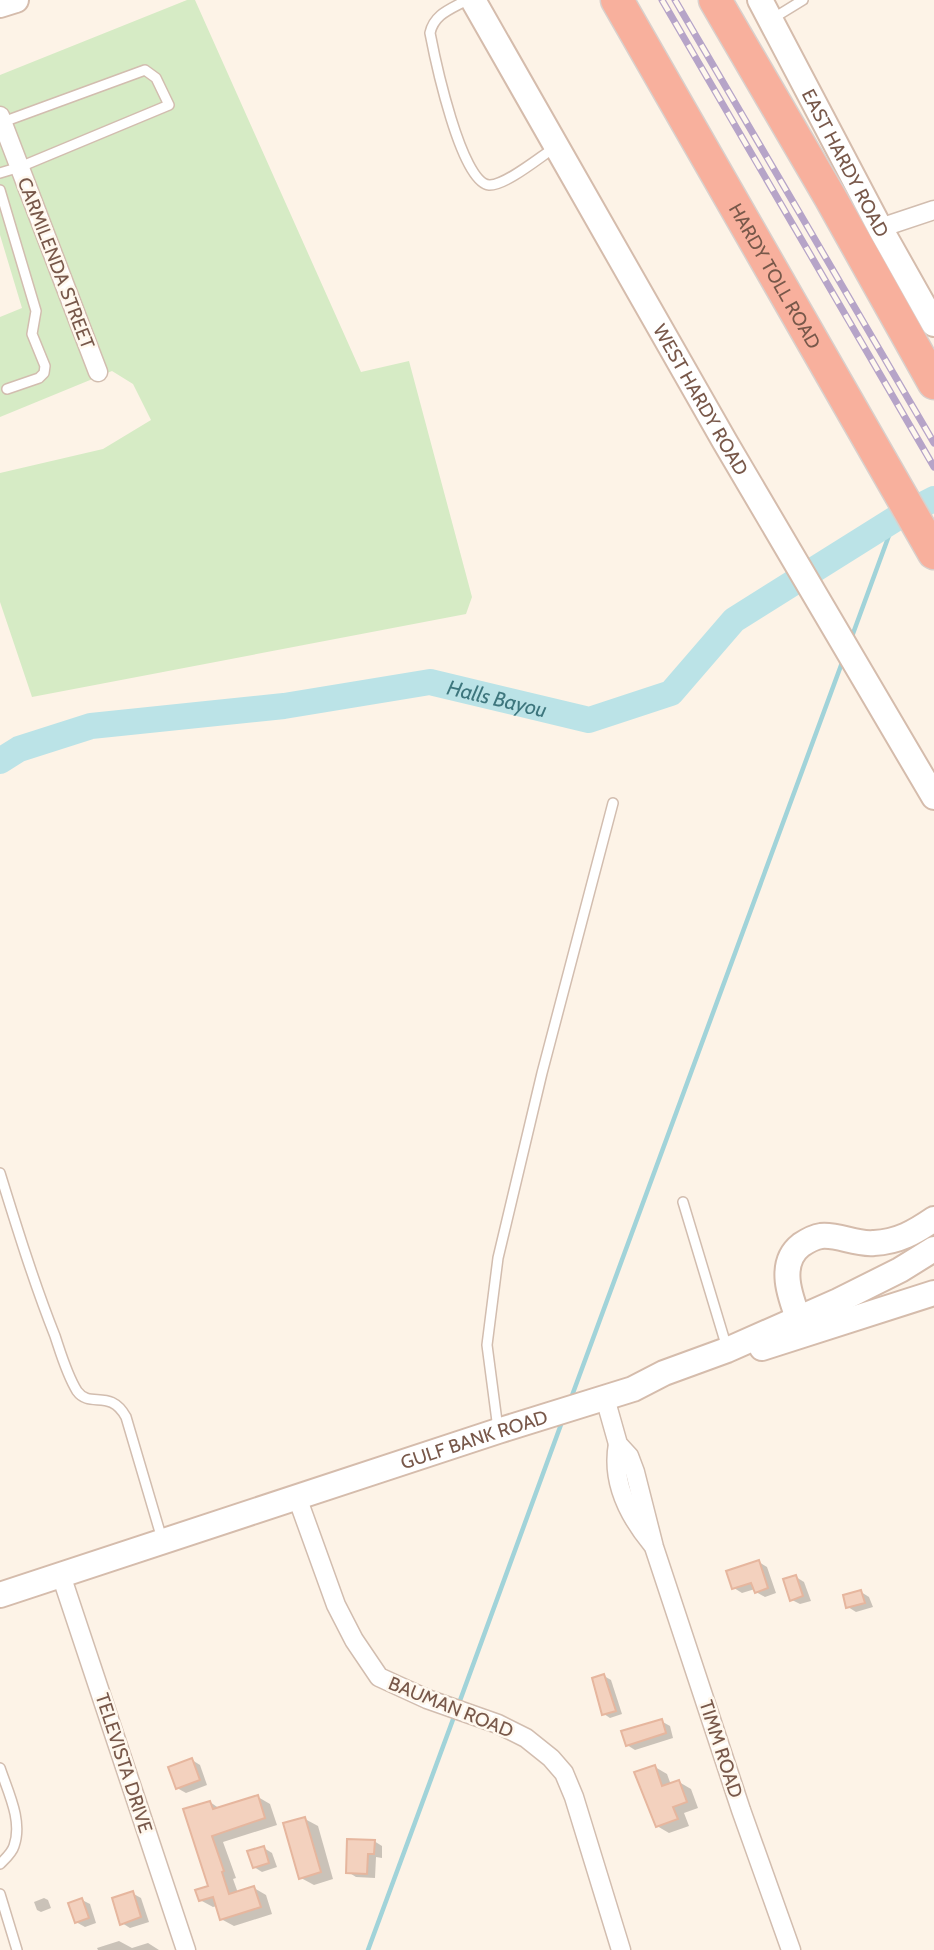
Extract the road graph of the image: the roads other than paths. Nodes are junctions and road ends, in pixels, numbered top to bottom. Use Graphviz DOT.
graph roads {
  1 [pos="16,0"];
  2 [pos="467,0"];
  3 [pos="473,0"];
  4 [pos="617,0"];
  5 [pos="715,0"];
  6 [pos="732,0"];
  7 [pos="803,0"];
  8 [pos="0,5"];
  9 [pos="765,10"];
  10 [pos="1,119"];
  11 [pos="557,147"];
  12 [pos="20,167"];
  13 [pos="0,173"];
  14 [pos="0,190"];
  15 [pos="830,197"];
  16 [pos="934,210"];
  17 [pos="880,228"];
  18 [pos="934,324"];
  19 [pos="98,372"];
  20 [pos="934,383"];
  21 [pos="7,390"];
  22 [pos="934,553"];
  23 [pos="934,797"];
  24 [pos="612,803"];
  25 [pos="0,1173"];
  26 [pos="683,1202"];
  27 [pos="934,1219"];
  28 [pos="934,1249"];
  29 [pos="934,1293"];
  30 [pos="801,1326"];
  31 [pos="727,1350"];
  32 [pos="634,1389"];
  33 [pos="599,1400"];
  34 [pos="509,1427"];
  35 [pos="297,1497"];
  36 [pos="163,1540"];
  37 [pos="61,1575"];
  38 [pos="0,1595"];
  39 [pos="0,1768"];
  40 [pos="0,1864"];
  41 [pos="0,1894"];
  42 [pos="16,1950"];
  43 [pos="186,1950"];
  44 [pos="621,1950"];
  45 [pos="791,1950"];
  1 -- 8 [label="main road"];
  2 -- 11 [label="lane"];
  3 -- 11 [label="main road, WEST HARDY ROAD"];
  4 -- 22 [label="highway, HARDY TOLL ROAD"];
  5 -- 15 [label="highway"];
  6 -- 15 [label="highway"];
  7 -- 9 [label="lane"];
  9 -- 17 [label="main road, EAST HARDY ROAD"];
  10 -- 12 [label="street, CARMILENDA STREET"];
  10 -- 12 [label="lane"];
  11 -- 23 [label="main road, WEST HARDY ROAD"];
  12 -- 13 [label="lane"];
  12 -- 19 [label="street, CARMILENDA STREET"];
  14 -- 21 [label="lane"];
  15 -- 20 [label="highway"];
  16 -- 17 [label="street"];
  17 -- 18 [label="main road, EAST HARDY ROAD"];
  24 -- 34 [label="lane"];
  25 -- 36 [label="lane"];
  26 -- 31 [label="lane"];
  27 -- 30 [label="main road"];
  28 -- 30 [label="main road, GULF BANK ROAD"];
  29 -- 30 [label="main road"];
  30 -- 31 [label="main road, GULF BANK ROAD"];
  30 -- 32 [label="main road"];
  31 -- 32 [label="main road, GULF BANK ROAD"];
  32 -- 33 [label="main road, GULF BANK ROAD"];
  33 -- 34 [label="main road, GULF BANK ROAD"];
  33 -- 45 [label="street, TIMM ROAD"];
  34 -- 35 [label="main road, GULF BANK ROAD"];
  35 -- 36 [label="main road, GULF BANK ROAD"];
  35 -- 44 [label="street, BAUMAN ROAD"];
  36 -- 37 [label="main road, GULF BANK ROAD"];
  37 -- 38 [label="main road, GULF BANK ROAD"];
  37 -- 43 [label="street, TELEVISTA DRIVE"];
  39 -- 40 [label="lane"];
  41 -- 42 [label="lane"];
}
